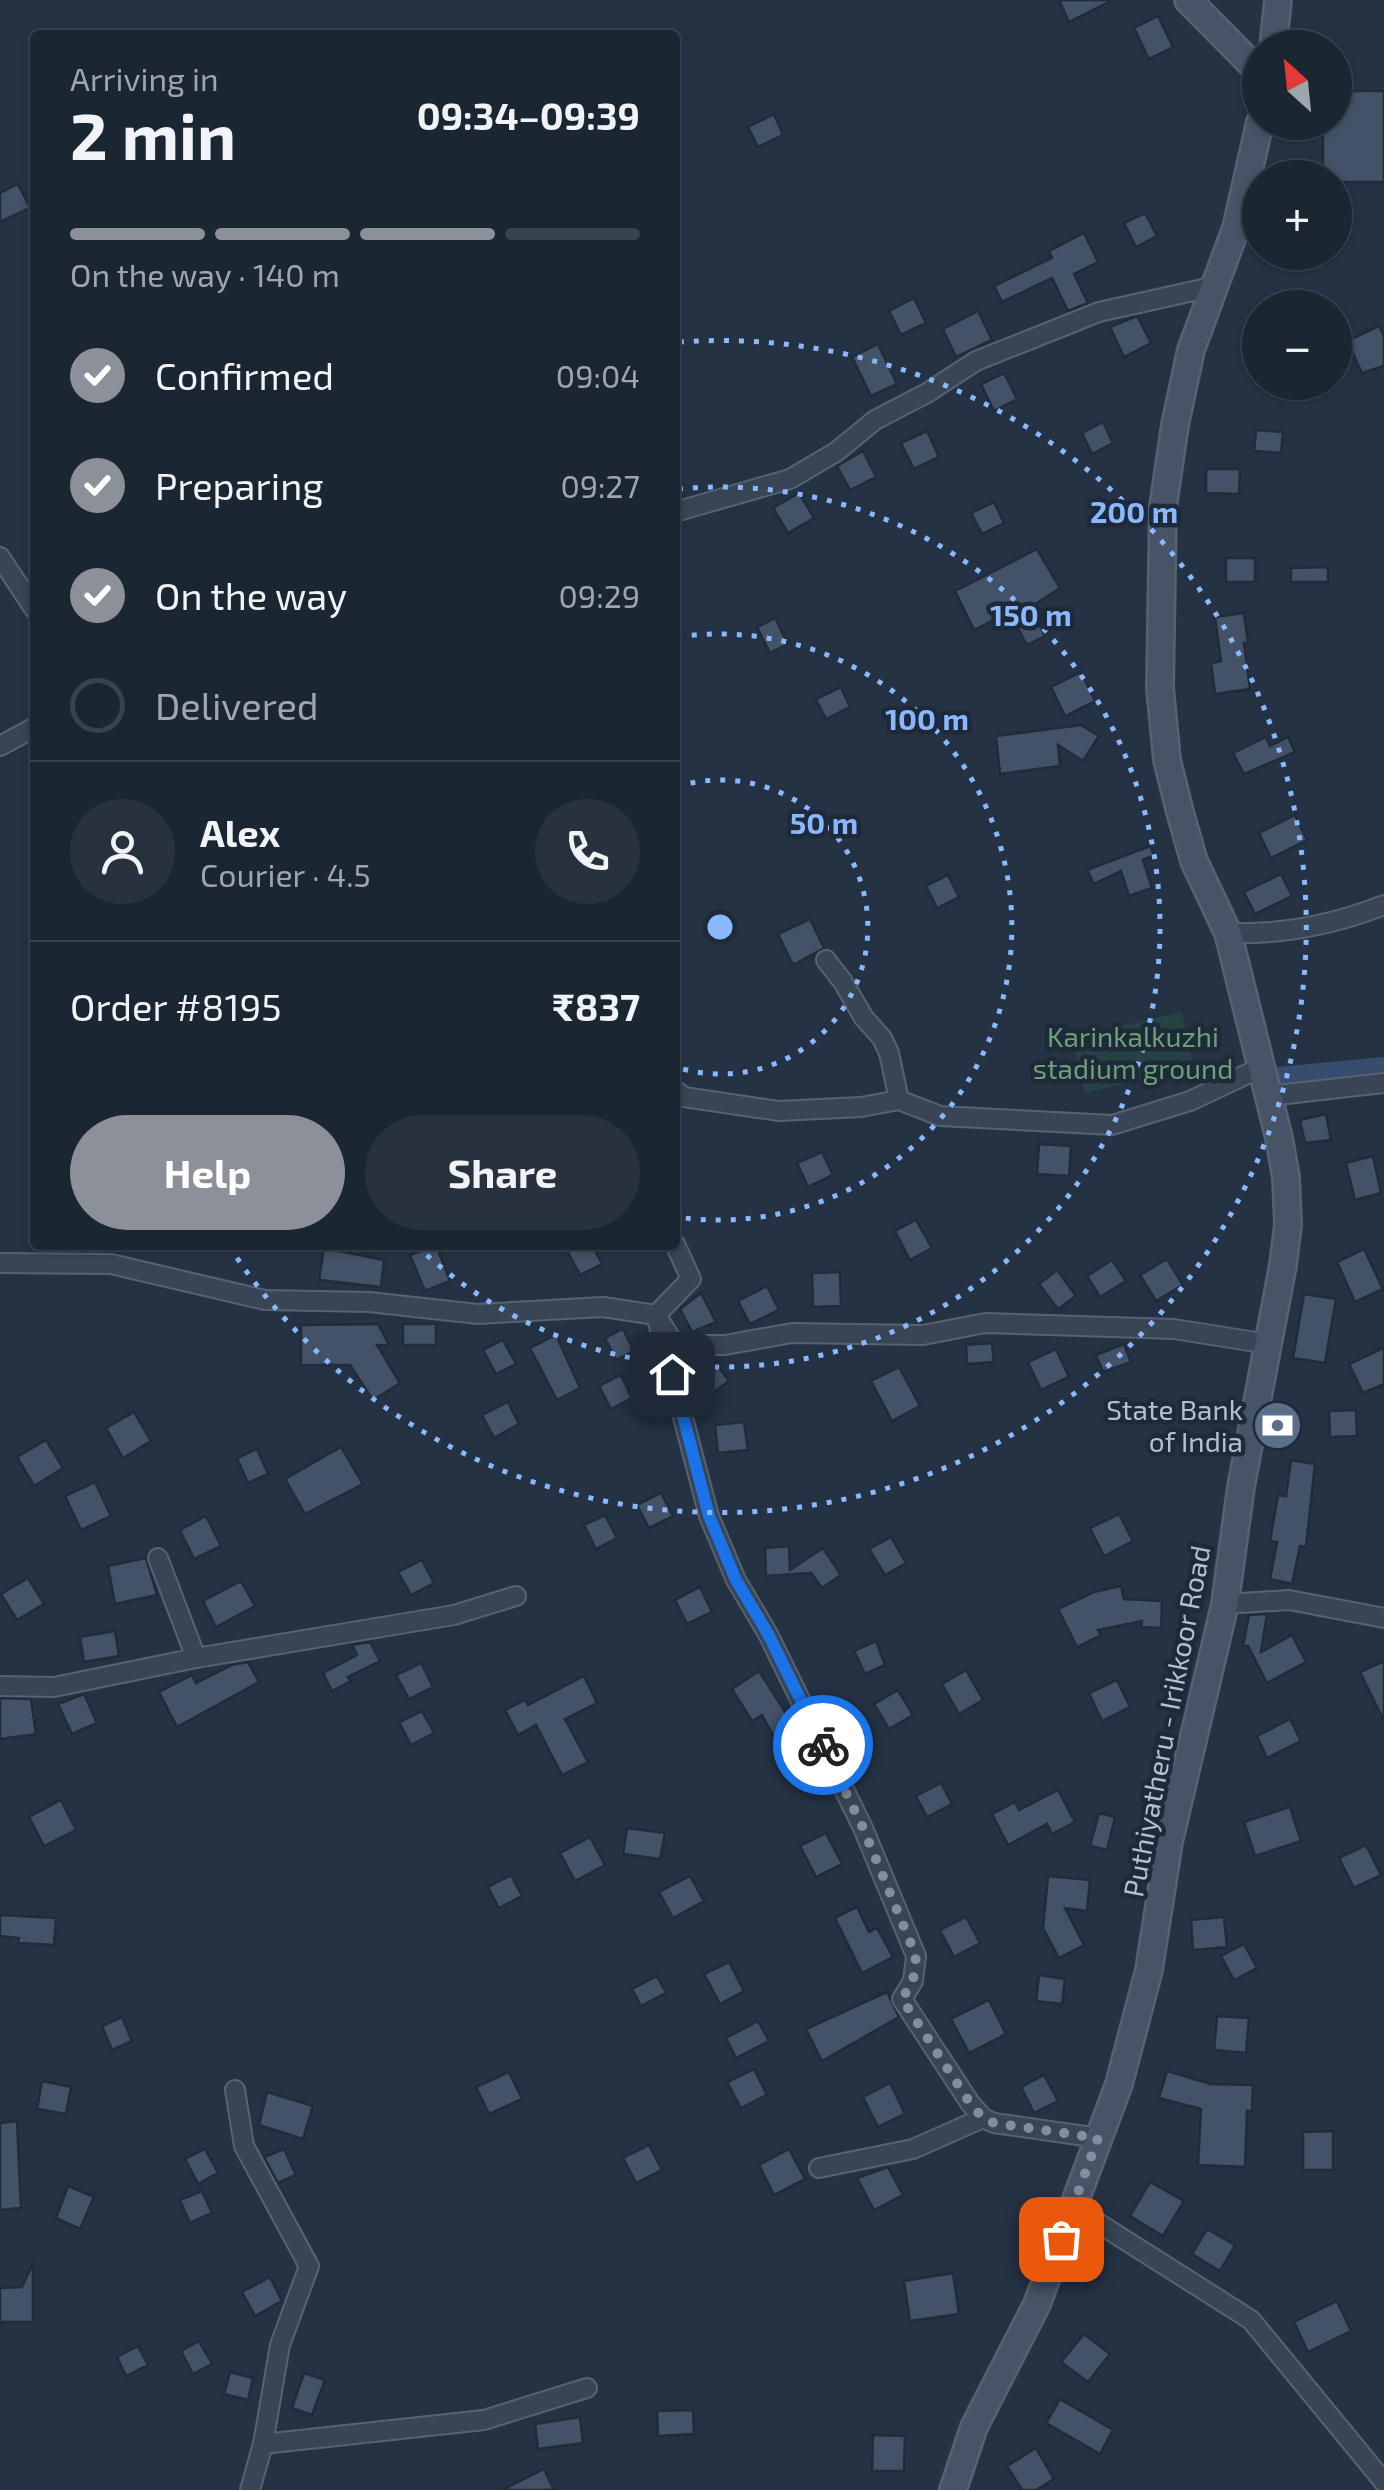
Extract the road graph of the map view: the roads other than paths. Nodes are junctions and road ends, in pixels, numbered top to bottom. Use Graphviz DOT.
graph roads {
  1 [pos="1188,0"];
  2 [pos="1278,0"];
  3 [pos="1275,30"];
  4 [pos="1242,55"];
  5 [pos="1256,140"];
  6 [pos="1216,286"];
  7 [pos="680,511"];
  8 [pos="0,556"];
  9 [pos="30,602"];
  10 [pos="30,730"];
  11 [pos="0,746"];
  12 [pos="1384,905"];
  13 [pos="1228,933"];
  14 [pos="826,960"];
  15 [pos="1260,1068"];
  16 [pos="1384,1083"];
  17 [pos="680,1094"];
  18 [pos="1270,1096"];
  19 [pos="900,1100"];
  20 [pos="678,1250"];
  21 [pos="0,1262"];
  22 [pos="656,1315"];
  23 [pos="1268,1344"];
  24 [pos="158,1558"];
  25 [pos="516,1596"];
  26 [pos="1225,1604"];
  27 [pos="1384,1618"];
  28 [pos="196,1658"];
  29 [pos="0,1686"];
  30 [pos="235,2090"];
  31 [pos="983,2118"];
  32 [pos="1098,2138"];
  33 [pos="818,2168"];
  34 [pos="1073,2207"];
  35 [pos="587,2388"];
  36 [pos="263,2444"];
  37 [pos="1384,2482"];
  38 [pos="250,2490"];
  39 [pos="954,2490"];
  1 -- 4 [label="main road"];
  2 -- 3 [label="main road"];
  5 -- 6 [label="main road, Puthiyatheru - Irikkoor Road"];
  6 -- 7 [label="street"];
  6 -- 13 [label="main road, Puthiyatheru - Irikkoor Road"];
  8 -- 9 [label="street"];
  10 -- 11 [label="street"];
  12 -- 13 [label="street"];
  13 -- 15 [label="main road, Puthiyatheru - Irikkoor Road"];
  14 -- 19 [label="street"];
  15 -- 18 [label="main road, Puthiyatheru - Irikkoor Road"];
  15 -- 19 [label="street"];
  16 -- 18 [label="street"];
  17 -- 19 [label="street"];
  18 -- 23 [label="main road, Puthiyatheru - Irikkoor Road"];
  20 -- 22 [label="street"];
  21 -- 22 [label="street"];
  22 -- 23 [label="street"];
  22 -- 31 [label="street"];
  23 -- 26 [label="main road, Puthiyatheru - Irikkoor Road"];
  24 -- 28 [label="street"];
  25 -- 28 [label="street"];
  26 -- 27 [label="street"];
  26 -- 32 [label="main road, Puthiyatheru - Irikkoor Road"];
  28 -- 29 [label="street"];
  30 -- 36 [label="street"];
  31 -- 32 [label="street"];
  31 -- 33 [label="street"];
  32 -- 34 [label="main road, Puthiyatheru - Irikkoor Road"];
  34 -- 37 [label="street"];
  34 -- 39 [label="main road, Puthiyatheru - Irikkoor Road"];
  35 -- 36 [label="street"];
  36 -- 38 [label="street"];
}
